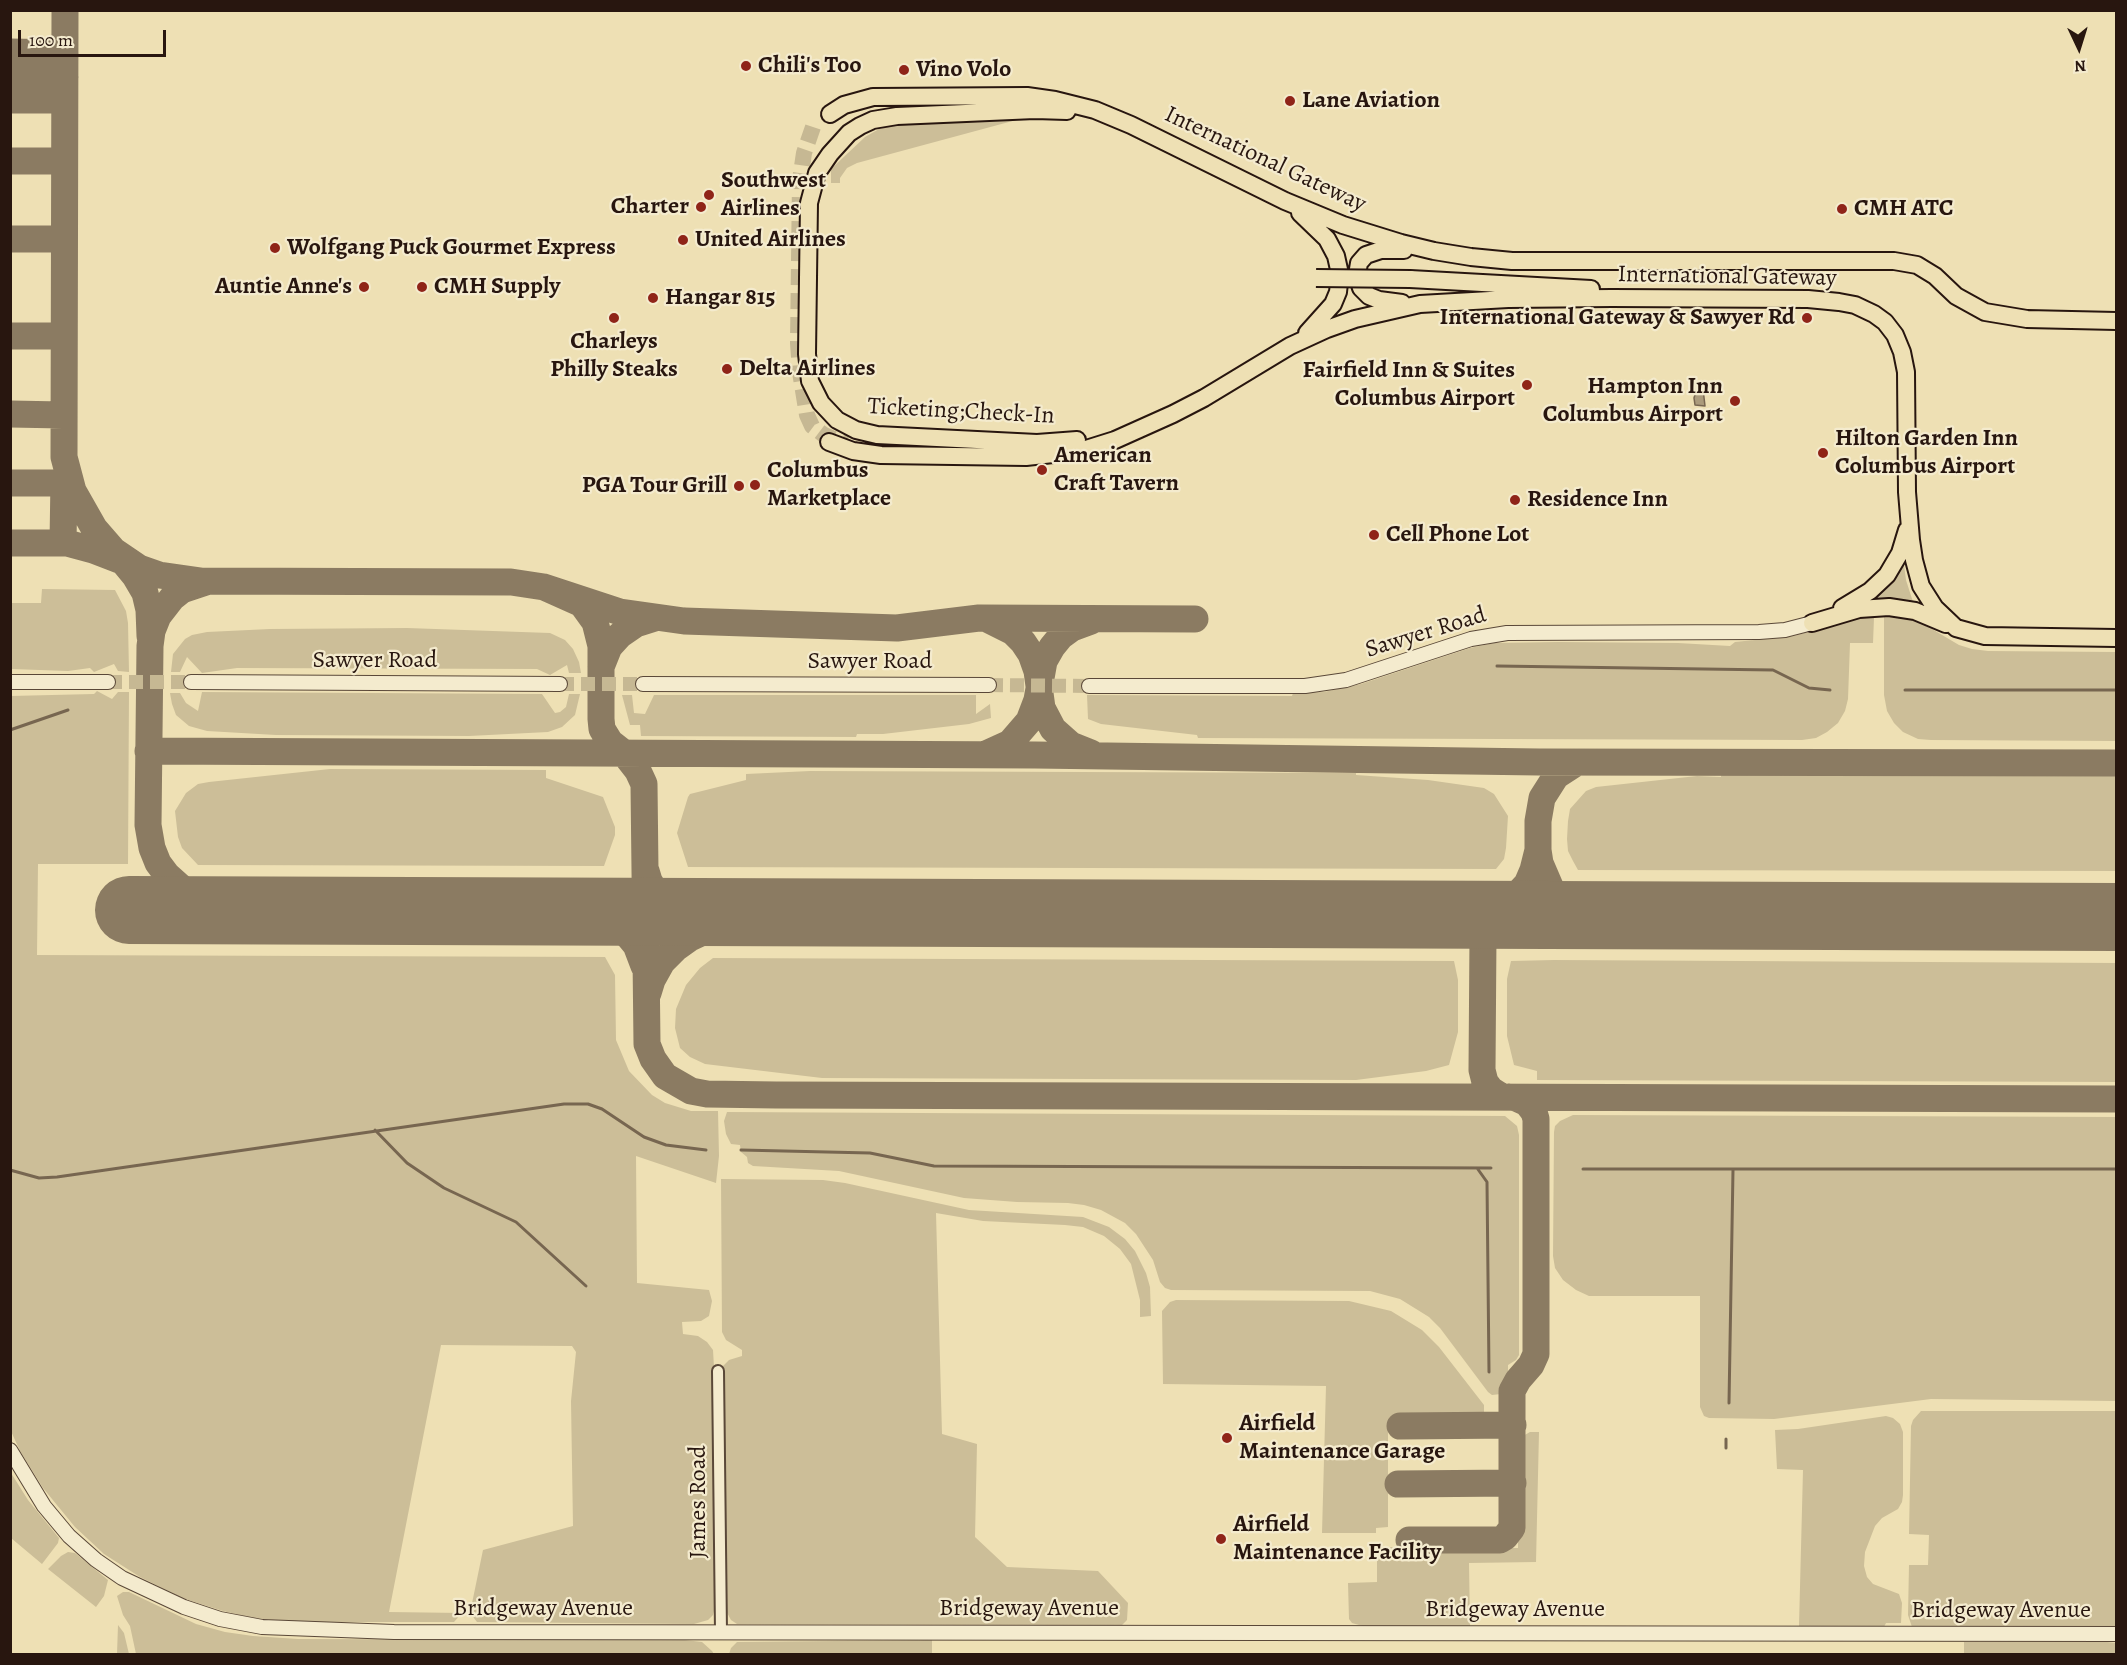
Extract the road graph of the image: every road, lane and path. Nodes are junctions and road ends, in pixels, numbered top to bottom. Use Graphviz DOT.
graph roads {
  1 [pos="830,114"];
  2 [pos="1131,125"];
  3 [pos="1285,201"];
  4 [pos="1470,257"];
  5 [pos="1316,278"];
  6 [pos="1678,299"];
  7 [pos="1420,304"];
  8 [pos="2116,321"];
  9 [pos="1290,346"];
  10 [pos="1173,414"];
  11 [pos="829,442"];
  12 [pos="1909,523"];
  13 [pos="1812,623"];
  14 [pos="1956,628"];
  15 [pos="2116,638"];
  16 [pos="10,682"];
  17 [pos="108,682"];
  18 [pos="190,682"];
  19 [pos="560,684"];
  20 [pos="643,684"];
  21 [pos="989,685"];
  22 [pos="1089,686"];
  23 [pos="718,1371"];
  24 [pos="10,1450"];
  25 [pos="721,1632"];
  26 [pos="2116,1634"];
  1 -- 2 [label="main road"];
  2 -- 3 [label="main road, International Gateway"];
  2 -- 10 [label="main road, Ticketing;Check-In"];
  3 -- 4 [label="main road, International Gateway"];
  3 -- 9 [label="main road"];
  4 -- 7 [label="main road"];
  4 -- 8 [label="main road, International Gateway"];
  5 -- 6 [label="main road, bridge"];
  6 -- 7 [label="main road, International Gateway"];
  6 -- 12 [label="main road, International Gateway"];
  7 -- 9 [label="main road, International Gateway"];
  9 -- 10 [label="main road, International Gateway"];
  10 -- 11 [label="main road"];
  12 -- 13 [label="main road"];
  12 -- 14 [label="main road, International Gateway"];
  13 -- 14 [label="main road"];
  13 -- 22 [label="street, Sawyer Road"];
  14 -- 15 [label="main road"];
  16 -- 17 [label="street"];
  18 -- 19 [label="street, Sawyer Road"];
  20 -- 21 [label="street, Sawyer Road"];
  23 -- 25 [label="street, James Road"];
  24 -- 25 [label="street, Bridgeway Avenue"];
  25 -- 26 [label="street, Bridgeway Avenue"];
}
